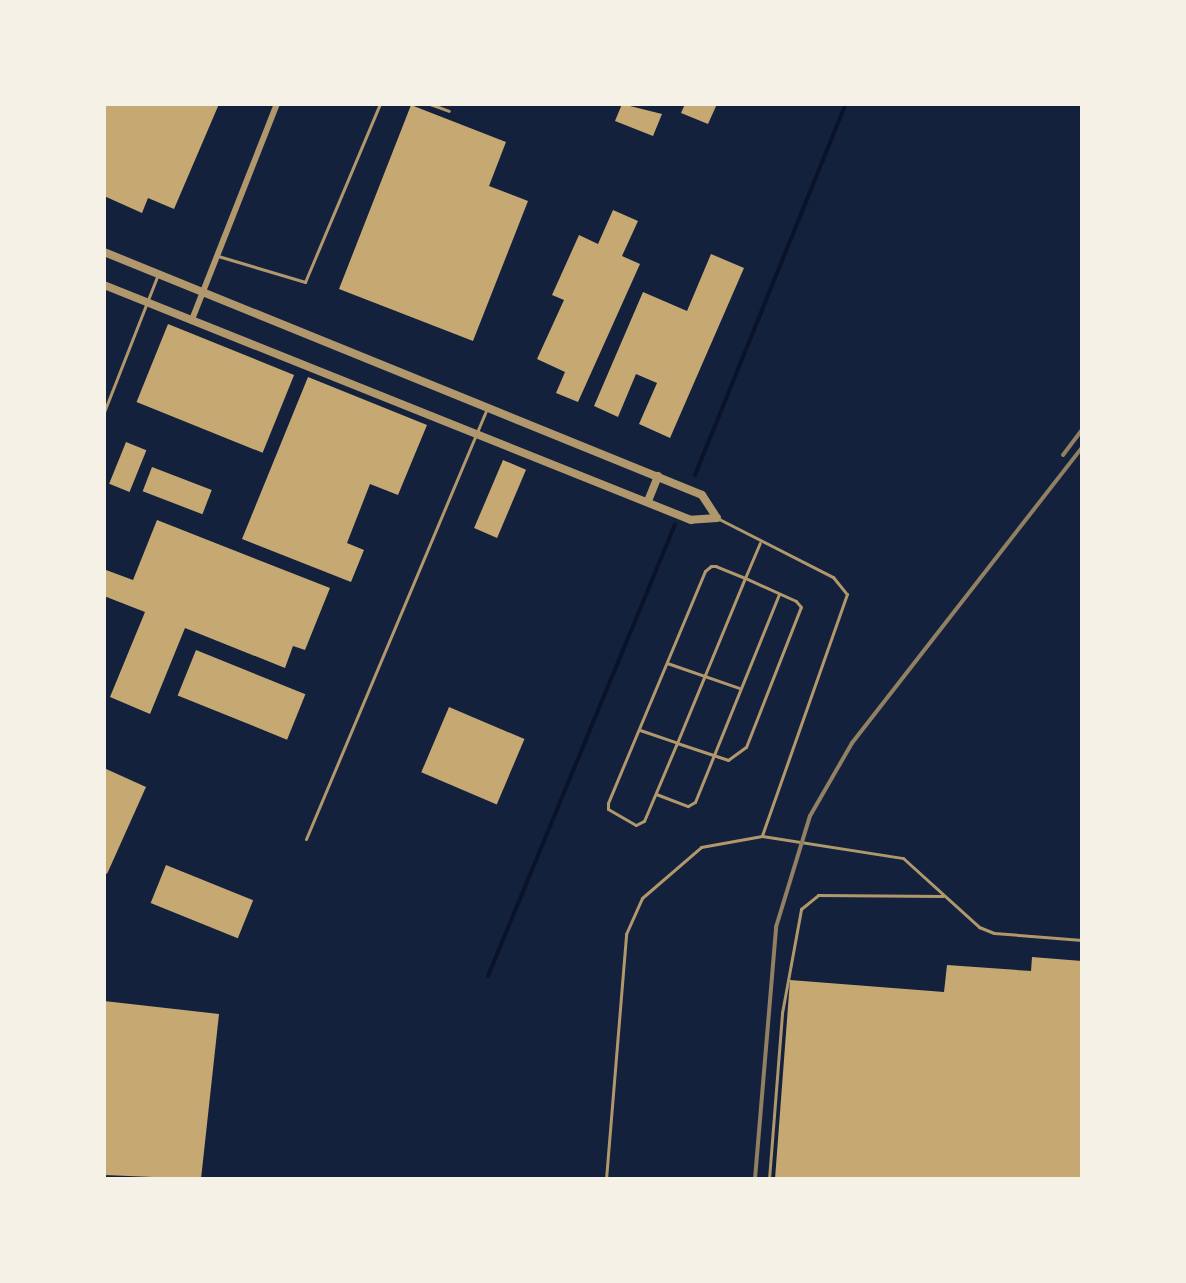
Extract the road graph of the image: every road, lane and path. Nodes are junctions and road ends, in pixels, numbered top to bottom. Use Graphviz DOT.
graph roads {
  1 [pos="277,104"];
  2 [pos="380,104"];
  3 [pos="430,104"];
  4 [pos="449,111"];
  5 [pos="104,252"];
  6 [pos="217,256"];
  7 [pos="158,273"];
  8 [pos="104,285"];
  9 [pos="203,291"];
  10 [pos="148,302"];
  11 [pos="193,317"];
  12 [pos="486,409"];
  13 [pos="104,412"];
  14 [pos="476,435"];
  15 [pos="658,476"];
  16 [pos="648,501"];
  17 [pos="717,518"];
  18 [pos="760,543"];
  19 [pos="745,578"];
  20 [pos="779,594"];
  21 [pos="667,663"];
  22 [pos="705,675"];
  23 [pos="740,689"];
  24 [pos="640,730"];
  25 [pos="677,743"];
  26 [pos="713,755"];
  27 [pos="656,794"];
  28 [pos="762,836"];
  29 [pos="306,839"];
  30 [pos="945,896"];
  31 [pos="1082,940"];
  32 [pos="606,1179"];
  33 [pos="769,1179"];
  1 -- 6 [label="street"];
  2 -- 6 [label="lane"];
  3 -- 4 [label="lane"];
  5 -- 7 [label="street"];
  6 -- 9 [label="street"];
  7 -- 9 [label="street"];
  7 -- 10 [label="lane"];
  8 -- 10 [label="street"];
  9 -- 11 [label="street"];
  9 -- 12 [label="street"];
  10 -- 11 [label="street"];
  10 -- 13 [label="lane"];
  11 -- 14 [label="street"];
  12 -- 14 [label="lane"];
  12 -- 15 [label="street"];
  14 -- 16 [label="street"];
  14 -- 29 [label="lane"];
  15 -- 16 [label="street"];
  15 -- 17 [label="street"];
  16 -- 17 [label="street"];
  17 -- 18 [label="lane"];
  18 -- 19 [label="lane"];
  18 -- 28 [label="lane"];
  19 -- 20 [label="lane"];
  19 -- 21 [label="lane"];
  19 -- 22 [label="lane"];
  20 -- 23 [label="lane"];
  20 -- 26 [label="lane"];
  21 -- 22 [label="lane"];
  21 -- 24 [label="lane"];
  22 -- 23 [label="lane"];
  22 -- 25 [label="lane"];
  23 -- 26 [label="lane"];
  24 -- 25 [label="lane"];
  24 -- 27 [label="lane"];
  25 -- 26 [label="lane"];
  25 -- 27 [label="lane"];
  26 -- 27 [label="lane"];
  28 -- 30 [label="lane"];
  28 -- 32 [label="lane"];
  30 -- 31 [label="lane"];
  30 -- 33 [label="lane"];
}
